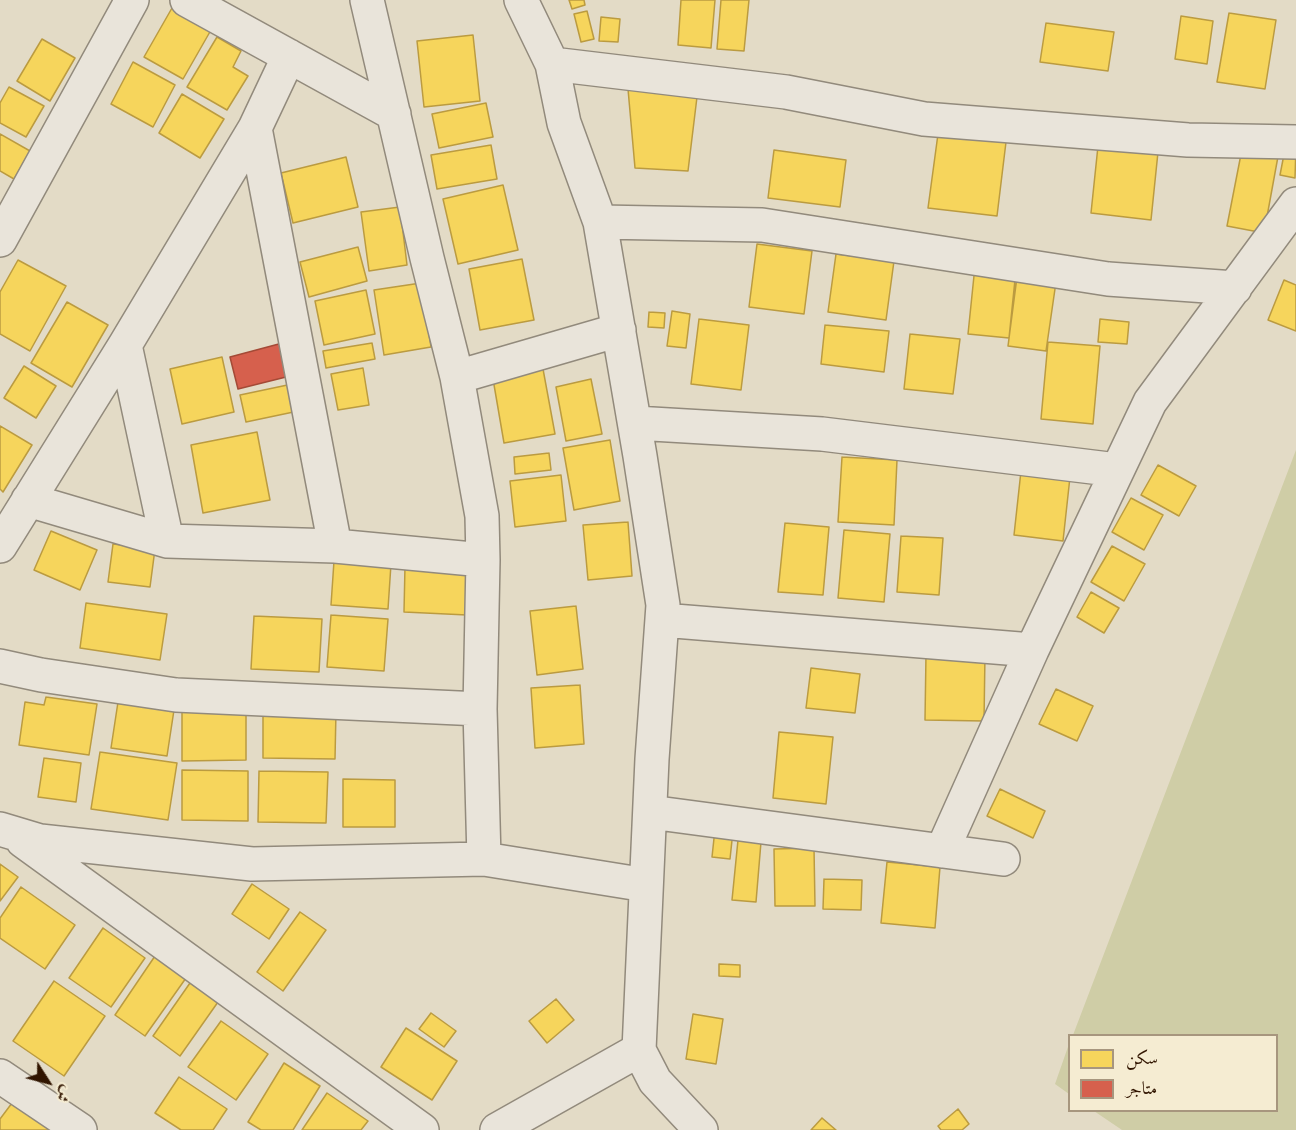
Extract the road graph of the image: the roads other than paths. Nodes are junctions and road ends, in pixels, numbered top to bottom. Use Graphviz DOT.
graph roads {
  1 [pos="132,0"];
  2 [pos="187,0"];
  3 [pos="367,0"];
  4 [pos="521,0"];
  5 [pos="288,56"];
  6 [pos="552,64"];
  7 [pos="394,114"];
  8 [pos="255,128"];
  9 [pos="1296,142"];
  10 [pos="1296,204"];
  11 [pos="600,222"];
  12 [pos="0,240"];
  13 [pos="1234,288"];
  14 [pos="619,330"];
  15 [pos="125,345"];
  16 [pos="458,376"];
  17 [pos="635,423"];
  18 [pos="1117,470"];
  19 [pos="28,500"];
  20 [pos="167,541"];
  21 [pos="0,546"];
  22 [pos="335,546"];
  23 [pos="483,560"];
  24 [pos="662,620"];
  25 [pos="1032,650"];
  26 [pos="0,666"];
  27 [pos="480,709"];
  28 [pos="650,812"];
  29 [pos="4,829"];
  30 [pos="942,851"];
  31 [pos="1003,859"];
  32 [pos="484,860"];
  33 [pos="646,885"];
  34 [pos="639,1050"];
  35 [pos="0,1076"];
  36 [pos="80,1130"];
  37 [pos="422,1130"];
  38 [pos="497,1130"];
  39 [pos="701,1130"];
  1 -- 12 [label="street"];
  2 -- 5 [label="street"];
  3 -- 7 [label="street"];
  4 -- 6 [label="street"];
  5 -- 7 [label="street"];
  5 -- 8 [label="street"];
  6 -- 9 [label="street"];
  6 -- 11 [label="street"];
  7 -- 16 [label="street"];
  8 -- 15 [label="street"];
  8 -- 22 [label="street"];
  10 -- 13 [label="street"];
  11 -- 13 [label="street"];
  11 -- 14 [label="street"];
  13 -- 18 [label="street"];
  14 -- 16 [label="street"];
  14 -- 17 [label="street"];
  15 -- 19 [label="street"];
  15 -- 20 [label="street"];
  16 -- 23 [label="street"];
  17 -- 18 [label="street"];
  17 -- 24 [label="street"];
  18 -- 25 [label="street"];
  19 -- 20 [label="street"];
  19 -- 21 [label="street"];
  20 -- 22 [label="street"];
  22 -- 23 [label="street"];
  23 -- 27 [label="street"];
  24 -- 25 [label="street"];
  24 -- 28 [label="street"];
  25 -- 30 [label="street"];
  26 -- 27 [label="street"];
  27 -- 32 [label="street"];
  28 -- 30 [label="street"];
  28 -- 33 [label="street"];
  29 -- 32 [label="street"];
  29 -- 37 [label="street"];
  30 -- 31 [label="street"];
  32 -- 33 [label="street"];
  33 -- 34 [label="street"];
  34 -- 38 [label="street"];
  34 -- 39 [label="street"];
  35 -- 36 [label="street"];
}
